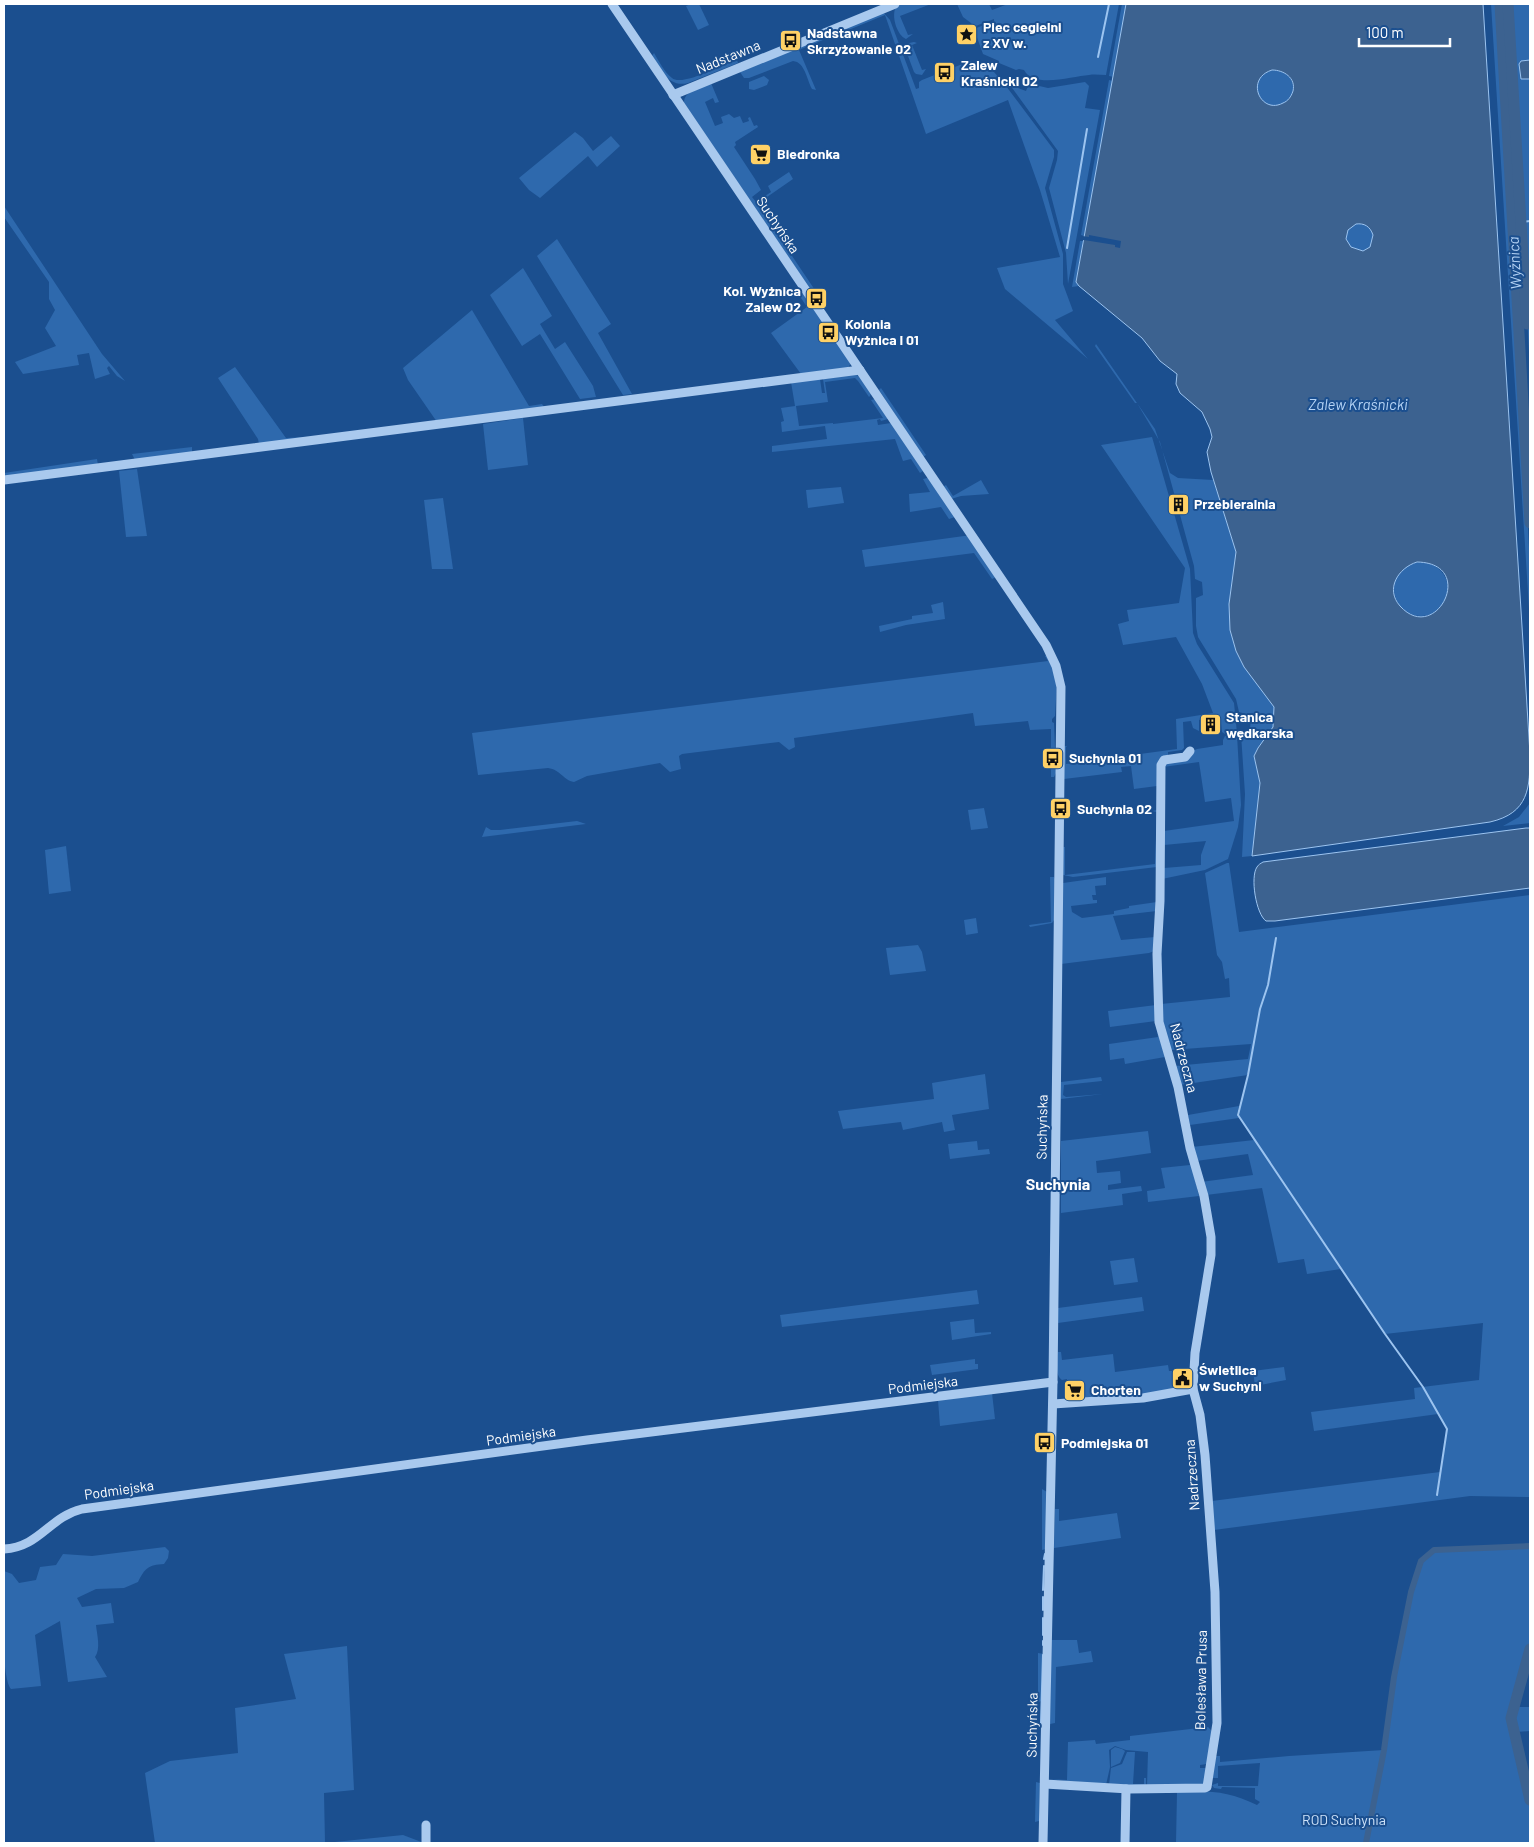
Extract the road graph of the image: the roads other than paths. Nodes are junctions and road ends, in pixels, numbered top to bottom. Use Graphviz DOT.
graph roads {
  1 [pos="612,4"];
  2 [pos="894,4"];
  3 [pos="673,95"];
  4 [pos="860,370"];
  5 [pos="4,480"];
  6 [pos="1190,751"];
  7 [pos="1053,1382"];
  8 [pos="1193,1389"];
  9 [pos="1053,1404"];
  10 [pos="1210,1530"];
  11 [pos="4,1549"];
  12 [pos="1045,1784"];
  13 [pos="1126,1789"];
  14 [pos="426,1825"];
  15 [pos="426,1843"];
  16 [pos="1043,1843"];
  17 [pos="1125,1843"];
  1 -- 3 [label="street"];
  2 -- 3 [label="street, Nadstawna"];
  3 -- 4 [label="street, Suchyńska"];
  4 -- 5 [label="street"];
  4 -- 7 [label="street, Suchyńska"];
  6 -- 8 [label="street, Nadrzeczna"];
  7 -- 9 [label="street, Suchyńska"];
  7 -- 11 [label="street, Podmiejska"];
  8 -- 9 [label="street"];
  8 -- 10 [label="street, Nadrzeczna"];
  9 -- 12 [label="street, Suchyńska"];
  10 -- 13 [label="street, Bolesława Prusa"];
  12 -- 13 [label="street, Bolesława Prusa"];
  12 -- 16 [label="street, Suchyńska"];
  13 -- 17 [label="street"];
  14 -- 15 [label="street"];
}
